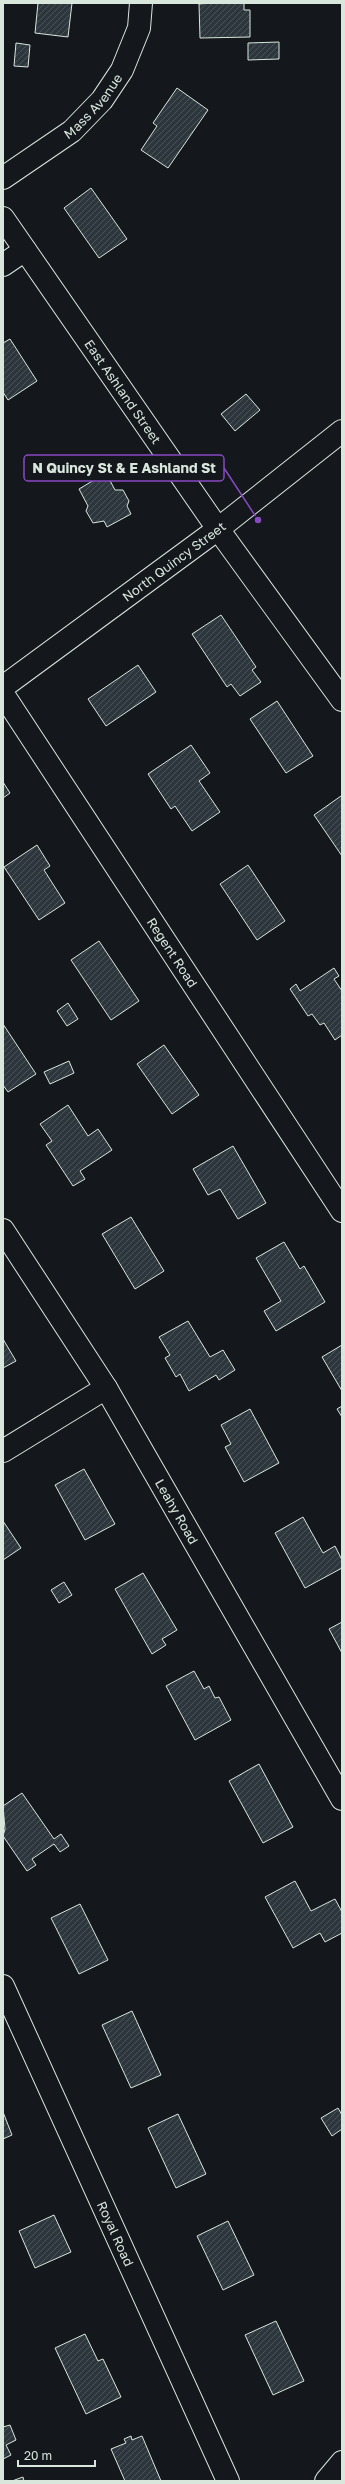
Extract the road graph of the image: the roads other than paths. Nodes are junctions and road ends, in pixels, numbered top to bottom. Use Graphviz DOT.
graph roads {
  1 [pos="141,3"];
  2 [pos="3,178"];
  3 [pos="3,218"];
  4 [pos="25,250"];
  5 [pos="3,265"];
  6 [pos="342,431"];
  7 [pos="218,529"];
  8 [pos="3,687"];
  9 [pos="3,694"];
  10 [pos="342,700"];
  11 [pos="342,1211"];
  12 [pos="3,1230"];
  13 [pos="106,1388"];
  14 [pos="3,1451"];
  15 [pos="342,1799"];
  16 [pos="3,1986"];
  17 [pos="342,2462"];
  18 [pos="228,2481"];
  19 [pos="326,2481"];
  1 -- 2 [label="street, Mass Avenue"];
  3 -- 4 [label="street, East Ashland Street"];
  4 -- 5 [label="street"];
  4 -- 7 [label="street, East Ashland Street"];
  6 -- 7 [label="street, North Quincy Street"];
  7 -- 8 [label="street, North Quincy Street"];
  7 -- 10 [label="street, East Ashland Street"];
  9 -- 11 [label="street, Regent Road"];
  12 -- 13 [label="street, Leahy Road"];
  13 -- 14 [label="street"];
  13 -- 15 [label="street, Leahy Road"];
  16 -- 18 [label="street, Royal Road"];
  17 -- 19 [label="street"];
}
